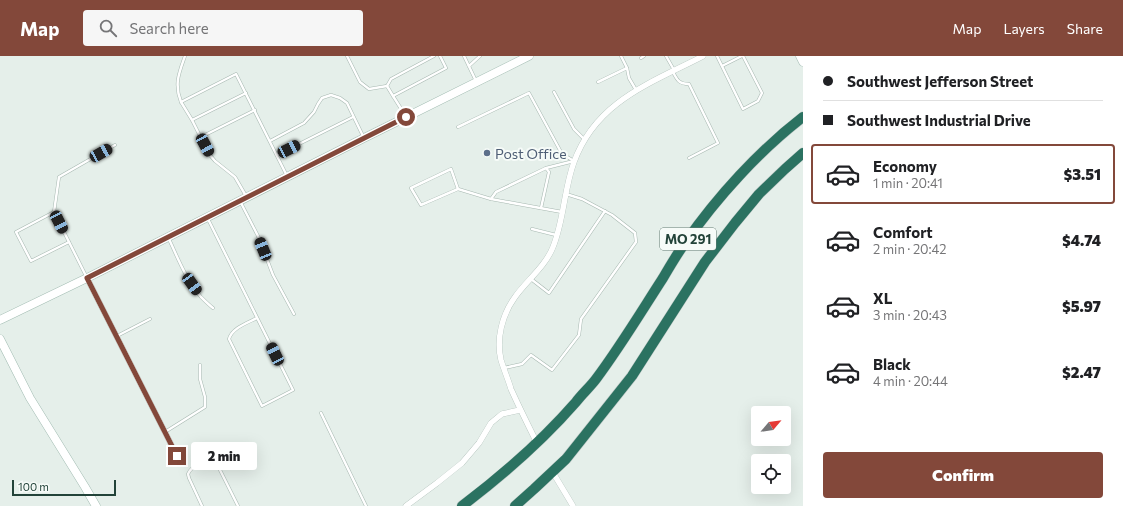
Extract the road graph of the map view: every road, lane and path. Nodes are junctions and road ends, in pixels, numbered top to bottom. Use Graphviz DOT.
graph roads {
  1 [pos="185,56"];
  2 [pos="347,56"];
  3 [pos="434,56"];
  4 [pos="440,56"];
  5 [pos="464,56"];
  6 [pos="480,56"];
  7 [pos="529,56"];
  8 [pos="621,56"];
  9 [pos="644,56"];
  10 [pos="666,56"];
  11 [pos="704,56"];
  12 [pos="717,56"];
  13 [pos="742,56"];
  14 [pos="800,56"];
  15 [pos="641,58"];
  16 [pos="803,62"];
  17 [pos="469,66"];
  18 [pos="722,66"];
  19 [pos="627,68"];
  20 [pos="674,71"];
  21 [pos="476,82"];
  22 [pos="598,82"];
  23 [pos="387,86"];
  24 [pos="636,90"];
  25 [pos="554,92"];
  26 [pos="246,93"];
  27 [pos="393,96"];
  28 [pos="181,102"];
  29 [pos="255,110"];
  30 [pos="353,117"];
  31 [pos="406,117"];
  32 [pos="803,117"];
  33 [pos="192,120"];
  34 [pos="458,127"];
  35 [pos="201,137"];
  36 [pos="364,138"];
  37 [pos="585,140"];
  38 [pos="270,141"];
  39 [pos="115,145"];
  40 [pos="277,155"];
  41 [pos="802,155"];
  42 [pos="689,158"];
  43 [pos="575,161"];
  44 [pos="546,168"];
  45 [pos="287,176"];
  46 [pos="458,189"];
  47 [pos="566,194"];
  48 [pos="491,198"];
  49 [pos="244,199"];
  50 [pos="541,208"];
  51 [pos="605,211"];
  52 [pos="54,212"];
  53 [pos="562,212"];
  54 [pos="207,217"];
  55 [pos="532,229"];
  56 [pos="557,235"];
  57 [pos="168,237"];
  58 [pos="68,242"];
  59 [pos="87,278"];
  60 [pos="531,279"];
  61 [pos="213,308"];
  62 [pos="294,314"];
  63 [pos="257,318"];
  64 [pos="150,319"];
  65 [pos="0,320"];
  66 [pos="116,336"];
  67 [pos="0,339"];
  68 [pos="200,365"];
  69 [pos="504,368"];
  70 [pos="520,410"];
  71 [pos="321,413"];
  72 [pos="165,432"];
  73 [pos="538,443"];
  74 [pos="177,456"];
  75 [pos="552,471"];
  76 [pos="96,506"];
  77 [pos="202,506"];
  78 [pos="238,506"];
  79 [pos="366,506"];
  80 [pos="406,506"];
  81 [pos="462,506"];
  82 [pos="515,506"];
  83 [pos="572,506"];
  1 -- 28 [label="lane"];
  2 -- 23 [label="lane"];
  3 -- 23 [label="lane"];
  4 -- 27 [label="lane"];
  5 -- 17 [label="lane"];
  6 -- 17 [label="lane"];
  7 -- 21 [label="street"];
  8 -- 19 [label="lane"];
  9 -- 15 [label="lane"];
  10 -- 20 [label="lane"];
  11 -- 20 [label="street"];
  12 -- 18 [label="lane"];
  13 -- 18 [label="lane"];
  13 -- 18 [label="lane"];
  14 -- 16 [label="street"];
  17 -- 21 [label="lane"];
  19 -- 22 [label="lane"];
  19 -- 24 [label="lane"];
  20 -- 24 [label="street"];
  20 -- 42 [label="lane"];
  21 -- 31 [label="street"];
  23 -- 27 [label="lane"];
  24 -- 37 [label="street"];
  25 -- 37 [label="lane"];
  26 -- 28 [label="lane"];
  26 -- 29 [label="lane"];
  26 -- 33 [label="lane"];
  27 -- 31 [label="lane"];
  28 -- 33 [label="lane"];
  29 -- 35 [label="lane"];
  29 -- 38 [label="lane"];
  30 -- 36 [label="lane"];
  30 -- 38 [label="lane"];
  30 -- 40 [label="lane"];
  31 -- 36 [label="street"];
  32 -- 73 [label="highway, MO 291"];
  33 -- 35 [label="lane"];
  34 -- 43 [label="lane"];
  35 -- 49 [label="lane"];
  36 -- 45 [label="street"];
  37 -- 43 [label="street"];
  38 -- 40 [label="lane"];
  39 -- 52 [label="lane"];
  40 -- 45 [label="lane"];
  41 -- 75 [label="highway, MO 291"];
  43 -- 44 [label="lane"];
  43 -- 47 [label="street"];
  44 -- 48 [label="lane"];
  44 -- 50 [label="lane"];
  45 -- 49 [label="street"];
  46 -- 46 [label="lane"];
  46 -- 48 [label="lane"];
  47 -- 51 [label="lane"];
  47 -- 53 [label="street"];
  48 -- 50 [label="lane"];
  49 -- 54 [label="street"];
  49 -- 62 [label="lane"];
  50 -- 53 [label="lane"];
  51 -- 60 [label="lane"];
  51 -- 69 [label="lane"];
  52 -- 58 [label="lane"];
  52 -- 58 [label="lane"];
  53 -- 56 [label="street"];
  54 -- 57 [label="street"];
  54 -- 63 [label="lane"];
  55 -- 56 [label="lane"];
  56 -- 60 [label="street"];
  57 -- 59 [label="street"];
  57 -- 61 [label="lane"];
  58 -- 59 [label="lane"];
  59 -- 65 [label="street"];
  59 -- 66 [label="street"];
  60 -- 69 [label="street"];
  63 -- 63 [label="lane"];
  64 -- 66 [label="lane"];
  66 -- 72 [label="street"];
  67 -- 76 [label="street"];
  68 -- 72 [label="lane"];
  69 -- 70 [label="street"];
  70 -- 73 [label="street"];
  70 -- 80 [label="street"];
  71 -- 79 [label="lane"];
  72 -- 74 [label="street"];
  73 -- 81 [label="highway, MO 291"];
  75 -- 82 [label="highway, MO 291"];
  75 -- 83 [label="street"];
  77 -- 78 [label="lane"];
}
